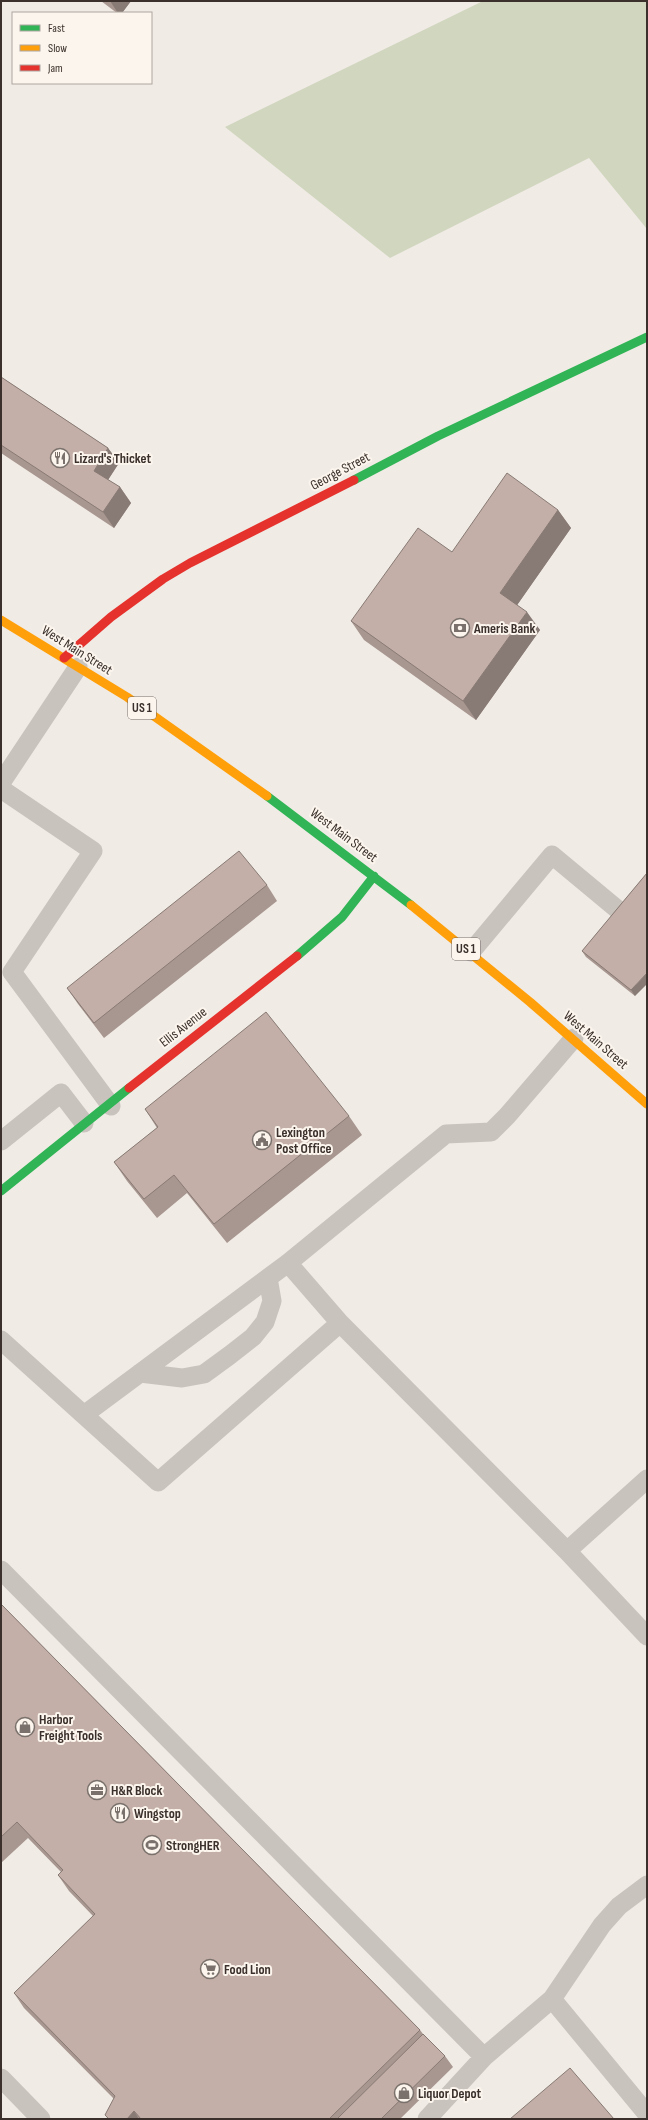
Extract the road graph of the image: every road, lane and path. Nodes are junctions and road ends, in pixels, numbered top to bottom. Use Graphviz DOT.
graph roads {
  1 [pos="647,337"];
  2 [pos="1,620"];
  3 [pos="71,663"];
  4 [pos="1,784"];
  5 [pos="1,789"];
  6 [pos="374,876"];
  7 [pos="623,914"];
  8 [pos="471,952"];
  9 [pos="574,1038"];
  10 [pos="647,1104"];
  11 [pos="110,1105"];
  12 [pos="84,1122"];
  13 [pos="1,1141"];
  14 [pos="1,1191"];
  15 [pos="288,1263"];
  16 [pos="268,1278"];
  17 [pos="340,1323"];
  18 [pos="1,1340"];
  19 [pos="140,1373"];
  20 [pos="85,1414"];
  21 [pos="644,1488"];
  22 [pos="567,1552"];
  23 [pos="1,1570"];
  24 [pos="647,1636"];
  25 [pos="647,1885"];
  26 [pos="552,1999"];
  27 [pos="484,2058"];
  28 [pos="1,2078"];
  29 [pos="647,2114"];
  30 [pos="41,2119"];
  31 [pos="427,2119"];
  1 -- 3 [label="street, George Street"];
  2 -- 3 [label="street, West Main Street / US 1"];
  3 -- 4 [label="lane"];
  3 -- 6 [label="street, West Main Street / US 1"];
  5 -- 11 [label="lane"];
  6 -- 8 [label="street, West Main Street / US 1"];
  6 -- 11 [label="street, Ellis Avenue"];
  7 -- 8 [label="lane"];
  8 -- 9 [label="street, West Main Street / US 1"];
  9 -- 10 [label="street, West Main Street / US 1"];
  9 -- 15 [label="lane"];
  11 -- 12 [label="street, Ellis Avenue"];
  12 -- 13 [label="lane"];
  12 -- 14 [label="street, Ellis Avenue"];
  15 -- 16 [label="lane"];
  15 -- 17 [label="lane"];
  16 -- 19 [label="lane"];
  16 -- 19 [label="lane"];
  17 -- 20 [label="lane"];
  17 -- 22 [label="lane"];
  18 -- 20 [label="lane"];
  19 -- 20 [label="lane"];
  21 -- 22 [label="lane"];
  22 -- 24 [label="lane"];
  23 -- 27 [label="lane"];
  25 -- 26 [label="lane"];
  26 -- 27 [label="lane"];
  26 -- 29 [label="lane"];
  27 -- 31 [label="lane"];
  28 -- 30 [label="lane"];
}
